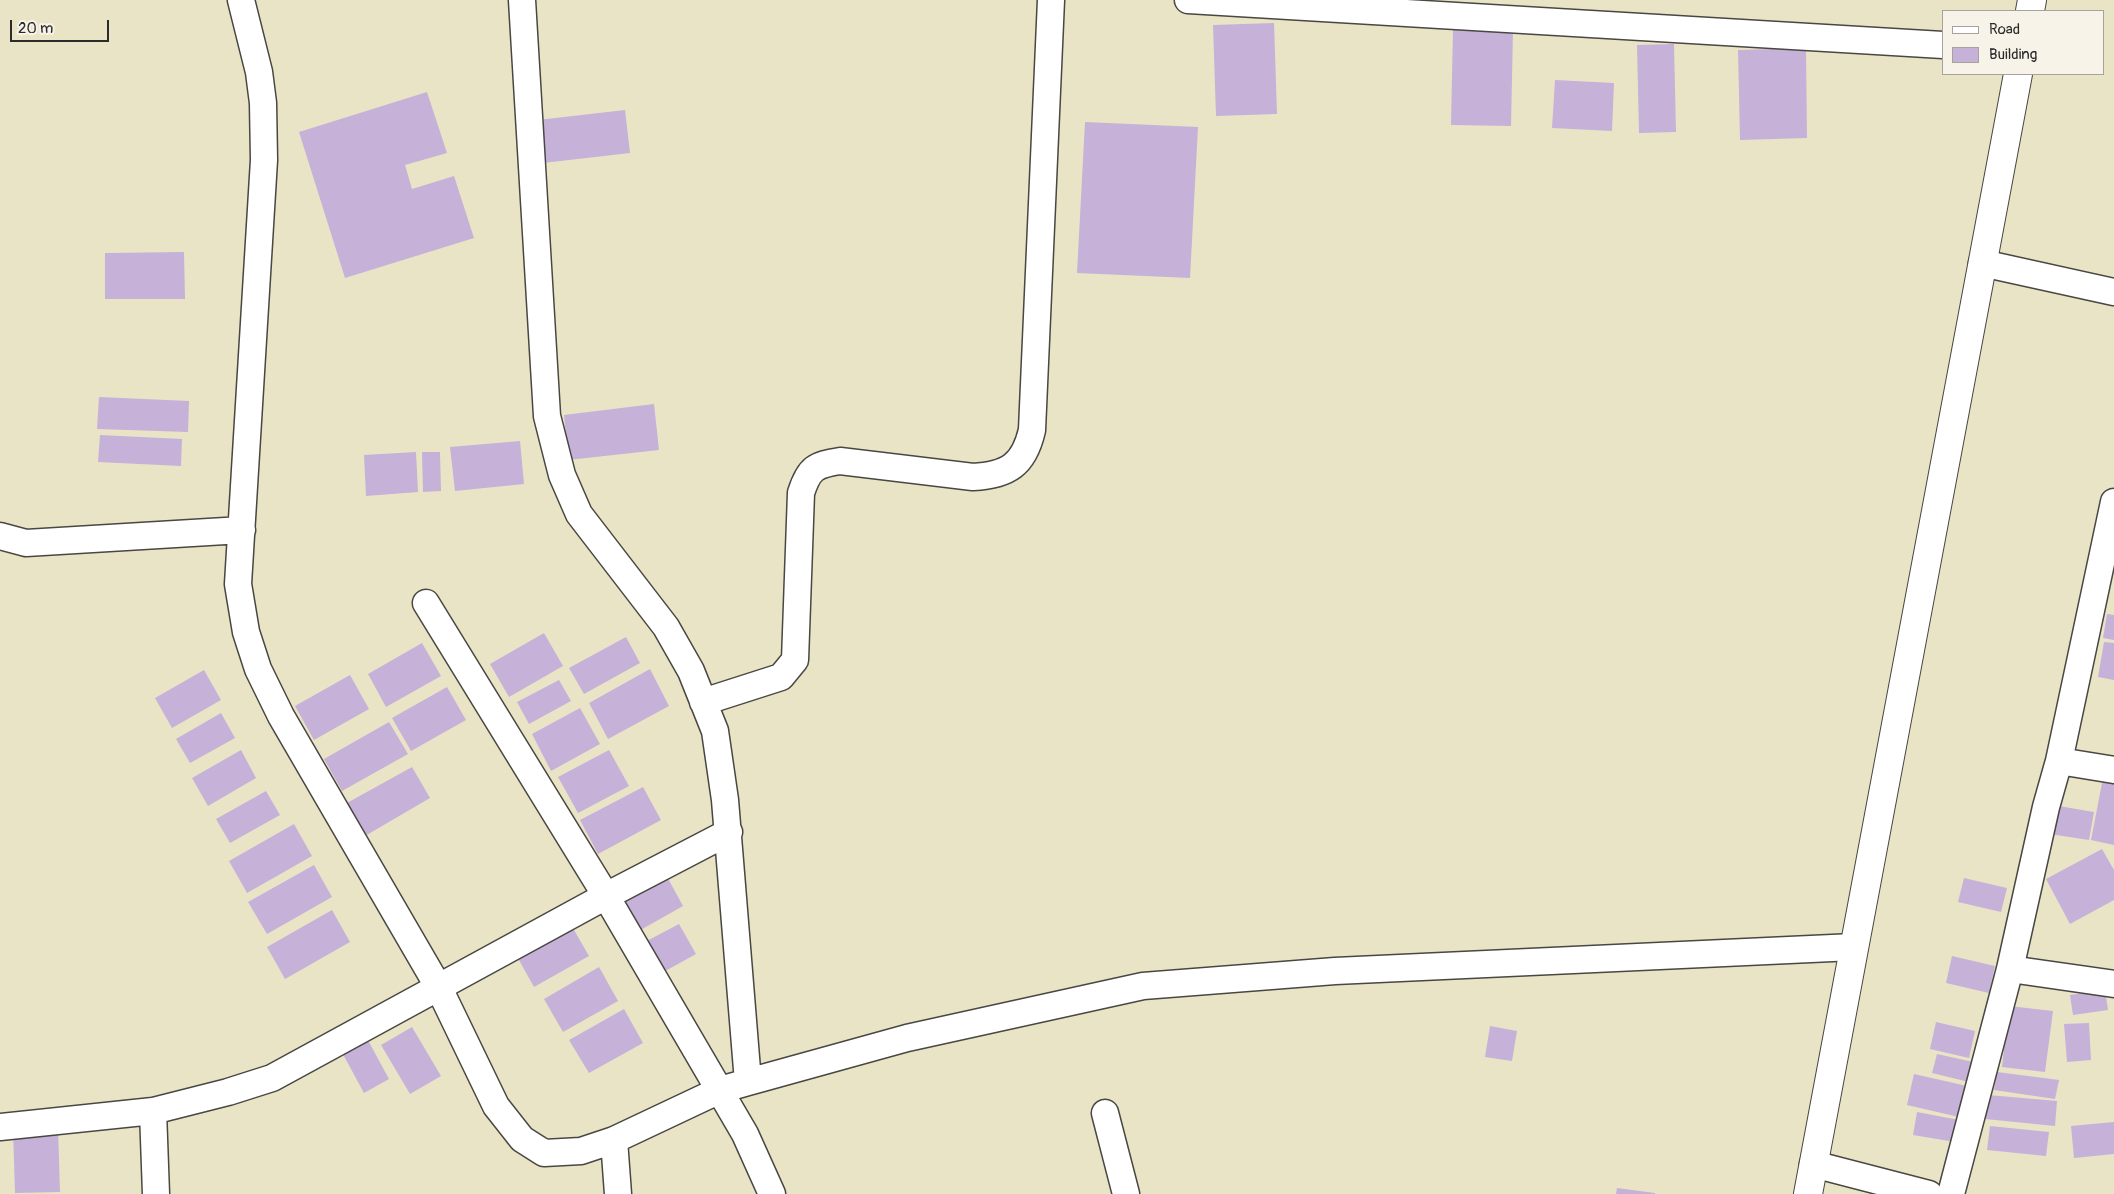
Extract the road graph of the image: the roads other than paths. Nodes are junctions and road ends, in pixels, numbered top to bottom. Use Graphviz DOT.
graph roads {
  1 [pos="241,0"];
  2 [pos="522,0"];
  3 [pos="1051,0"];
  4 [pos="1188,0"];
  5 [pos="1381,6"];
  6 [pos="1545,11"];
  7 [pos="1942,45"];
  8 [pos="2018,75"];
  9 [pos="1982,263"];
  10 [pos="2114,292"];
  11 [pos="2114,502"];
  12 [pos="242,530"];
  13 [pos="0,536"];
  14 [pos="426,603"];
  15 [pos="703,702"];
  16 [pos="2059,761"];
  17 [pos="2114,770"];
  18 [pos="728,832"];
  19 [pos="606,896"];
  20 [pos="1854,947"];
  21 [pos="2010,969"];
  22 [pos="2114,984"];
  23 [pos="438,988"];
  24 [pos="748,1082"];
  25 [pos="720,1090"];
  26 [pos="152,1111"];
  27 [pos="1105,1113"];
  28 [pos="0,1127"];
  29 [pos="614,1140"];
  30 [pos="1814,1164"];
  31 [pos="156,1194"];
  32 [pos="618,1194"];
  33 [pos="772,1194"];
  34 [pos="1126,1194"];
  35 [pos="1808,1194"];
  36 [pos="1929,1194"];
  37 [pos="1950,1194"];
  1 -- 12 [label="street"];
  2 -- 15 [label="street"];
  3 -- 15 [label="street"];
  4 -- 5 [label="street"];
  5 -- 6 [label="street"];
  6 -- 7 [label="street"];
  8 -- 9 [label="main road"];
  9 -- 10 [label="street"];
  9 -- 20 [label="main road"];
  11 -- 16 [label="street"];
  12 -- 13 [label="street"];
  12 -- 23 [label="street"];
  14 -- 19 [label="street"];
  15 -- 18 [label="street"];
  16 -- 17 [label="street"];
  16 -- 21 [label="street"];
  18 -- 19 [label="street"];
  18 -- 24 [label="street"];
  19 -- 23 [label="street"];
  19 -- 25 [label="street"];
  20 -- 24 [label="street"];
  20 -- 30 [label="main road"];
  21 -- 22 [label="street"];
  21 -- 37 [label="street"];
  23 -- 26 [label="street"];
  23 -- 29 [label="street"];
  24 -- 25 [label="street"];
  25 -- 29 [label="street"];
  25 -- 33 [label="street"];
  26 -- 28 [label="street"];
  26 -- 31 [label="street"];
  27 -- 34 [label="street"];
  29 -- 32 [label="street"];
  30 -- 35 [label="main road"];
  30 -- 36 [label="street"];
}
